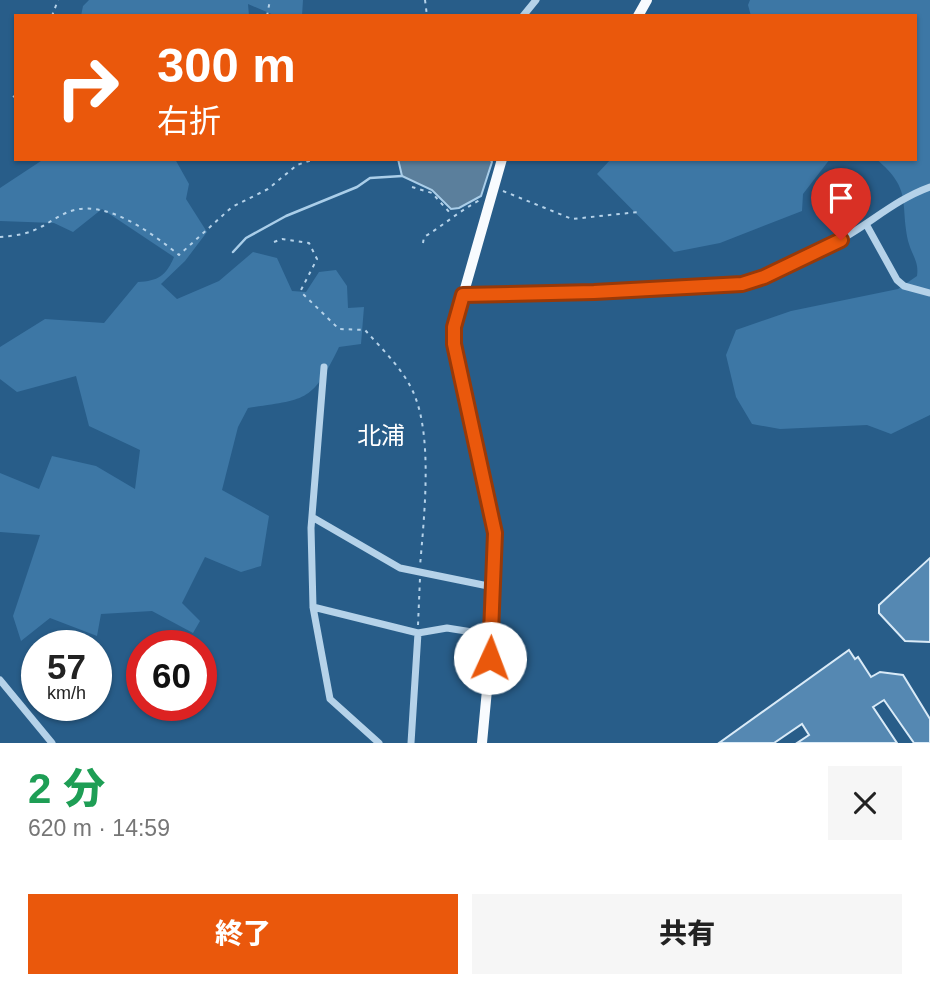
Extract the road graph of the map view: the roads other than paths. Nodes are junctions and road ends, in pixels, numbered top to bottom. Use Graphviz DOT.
graph roads {
  1 [pos="536,0"];
  2 [pos="525,14"];
  3 [pos="500,161"];
  4 [pos="930,187"];
  5 [pos="866,224"];
  6 [pos="930,293"];
  7 [pos="463,295"];
  8 [pos="324,367"];
  9 [pos="312,517"];
  10 [pos="493,587"];
  11 [pos="313,607"];
  12 [pos="418,633"];
  13 [pos="491,635"];
  14 [pos="0,680"];
  15 [pos="52,743"];
  16 [pos="379,743"];
  17 [pos="411,743"];
  18 [pos="482,743"];
  1 -- 2 [label="street"];
  3 -- 7 [label="main road"];
  4 -- 5 [label="street"];
  5 -- 6 [label="street"];
  5 -- 7 [label="street"];
  7 -- 10 [label="main road"];
  8 -- 9 [label="street"];
  9 -- 10 [label="street"];
  9 -- 11 [label="street"];
  10 -- 13 [label="main road"];
  11 -- 12 [label="street"];
  11 -- 16 [label="street"];
  12 -- 13 [label="street"];
  12 -- 17 [label="street"];
  13 -- 18 [label="main road"];
  14 -- 15 [label="street"];
}
